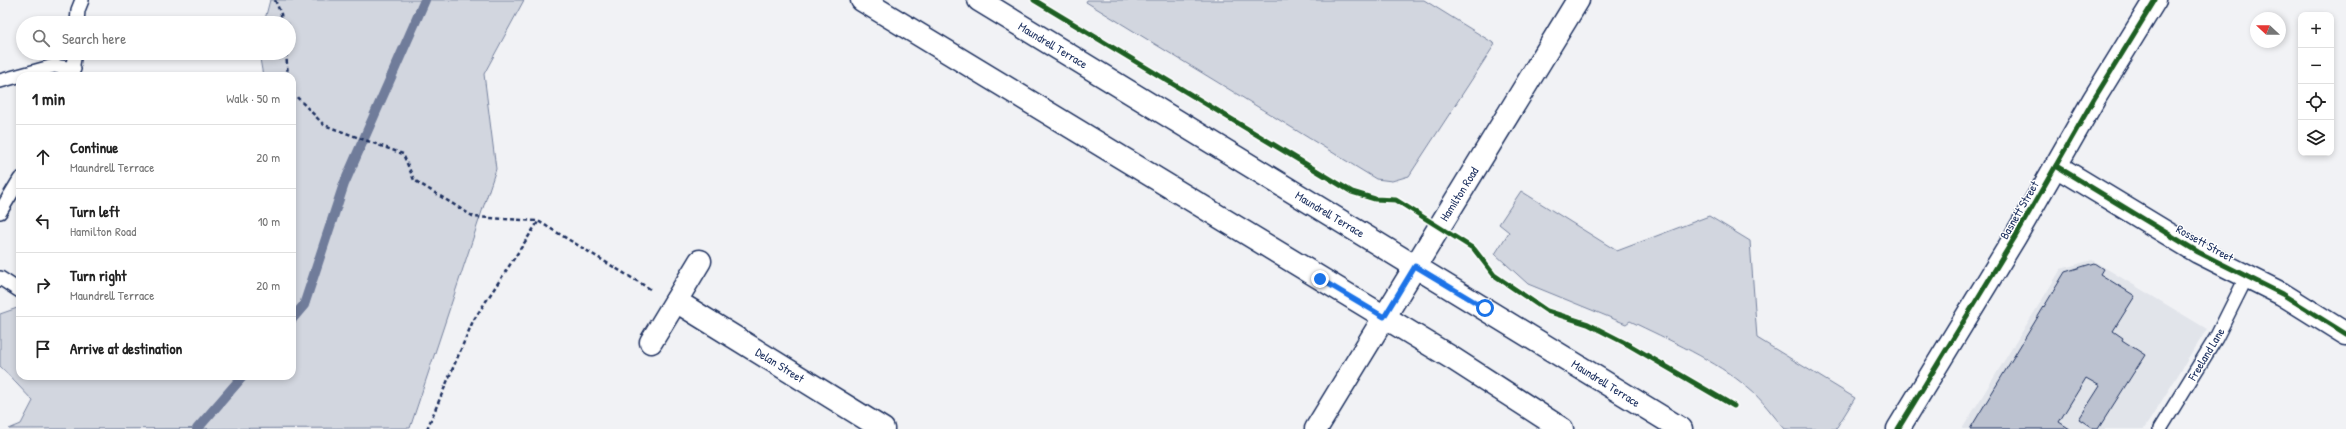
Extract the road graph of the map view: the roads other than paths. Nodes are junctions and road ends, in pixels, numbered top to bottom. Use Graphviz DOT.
graph roads {
  1 [pos="82,0"];
  2 [pos="862,0"];
  3 [pos="979,0"];
  4 [pos="1578,0"];
  5 [pos="2155,0"];
  6 [pos="78,16"];
  7 [pos="74,60"];
  8 [pos="32,72"];
  9 [pos="70,72"];
  10 [pos="73,72"];
  11 [pos="16,77"];
  12 [pos="0,81"];
  13 [pos="2056,166"];
  14 [pos="16,186"];
  15 [pos="0,212"];
  16 [pos="700,261"];
  17 [pos="1415,266"];
  18 [pos="2247,276"];
  19 [pos="0,278"];
  20 [pos="16,288"];
  21 [pos="676,301"];
  22 [pos="1384,317"];
  23 [pos="2346,334"];
  24 [pos="651,342"];
  25 [pos="883,429"];
  26 [pos="1316,429"];
  27 [pos="1562,429"];
  28 [pos="1681,429"];
  29 [pos="1898,429"];
  30 [pos="2160,429"];
  1 -- 6 [label="lane"];
  2 -- 22 [label="main road"];
  3 -- 17 [label="main road, Maundrell Terrace"];
  4 -- 17 [label="main road, Hamilton Road"];
  5 -- 13 [label="main road, Basnett Street"];
  7 -- 10 [label="lane"];
  8 -- 9 [label="lane"];
  11 -- 12 [label="lane"];
  13 -- 18 [label="main road, Rossett Street"];
  13 -- 29 [label="main road, Basnett Street"];
  14 -- 15 [label="lane"];
  16 -- 21 [label="main road"];
  17 -- 22 [label="main road, Hamilton Road"];
  17 -- 28 [label="main road, Maundrell Terrace"];
  18 -- 23 [label="main road, Rossett Street"];
  18 -- 30 [label="lane, Freeland Lane"];
  19 -- 20 [label="lane"];
  21 -- 24 [label="main road"];
  21 -- 25 [label="main road, Delan Street"];
  22 -- 26 [label="main road, Hamilton Road"];
  22 -- 27 [label="main road"];
}
